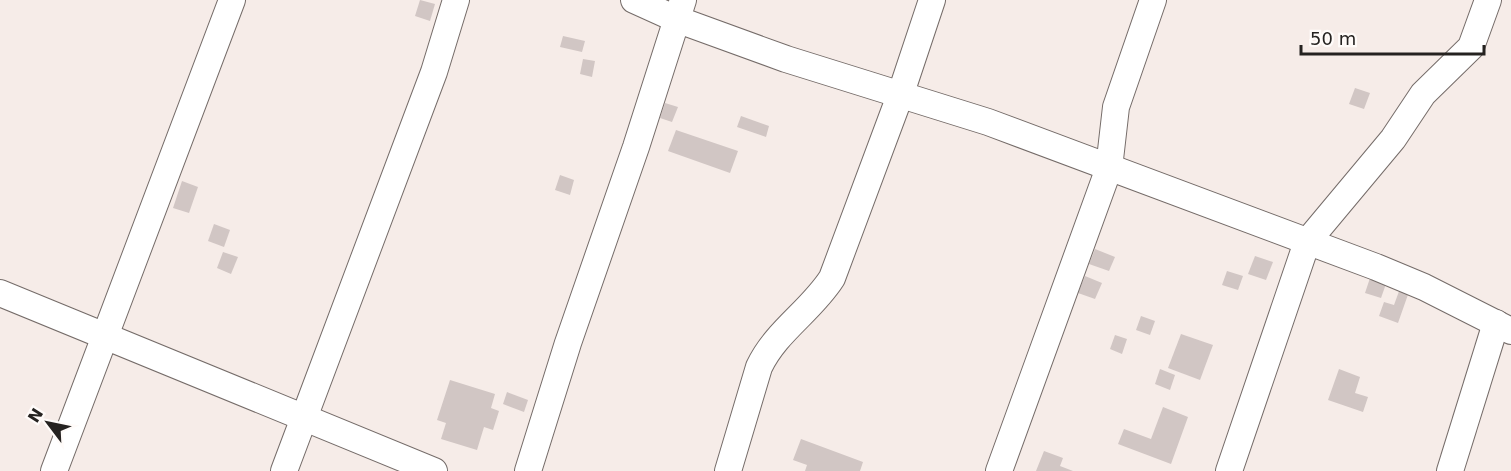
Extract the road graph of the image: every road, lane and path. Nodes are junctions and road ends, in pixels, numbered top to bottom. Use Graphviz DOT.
graph roads {
  1 [pos="232,0"];
  2 [pos="456,0"];
  3 [pos="634,0"];
  4 [pos="932,0"];
  5 [pos="1153,0"];
  6 [pos="1488,0"];
  7 [pos="680,9"];
  8 [pos="901,93"];
  9 [pos="1108,168"];
  10 [pos="1306,242"];
  11 [pos="0,293"];
  12 [pos="1503,327"];
  13 [pos="105,337"];
  14 [pos="305,417"];
  15 [pos="54,471"];
  16 [pos="284,471"];
  17 [pos="434,471"];
  18 [pos="528,471"];
  19 [pos="728,471"];
  20 [pos="999,471"];
  21 [pos="1229,471"];
  22 [pos="1449,471"];
  1 -- 13 [label="street"];
  2 -- 14 [label="street"];
  3 -- 7 [label="street"];
  4 -- 8 [label="street"];
  5 -- 9 [label="street"];
  6 -- 10 [label="street"];
  7 -- 8 [label="street"];
  7 -- 18 [label="street"];
  8 -- 9 [label="street"];
  8 -- 19 [label="street"];
  9 -- 10 [label="street"];
  9 -- 20 [label="street"];
  10 -- 12 [label="street"];
  10 -- 21 [label="street"];
  11 -- 13 [label="street"];
  12 -- 22 [label="street"];
  13 -- 14 [label="street"];
  13 -- 15 [label="street"];
  14 -- 16 [label="street"];
  14 -- 17 [label="street"];
}
